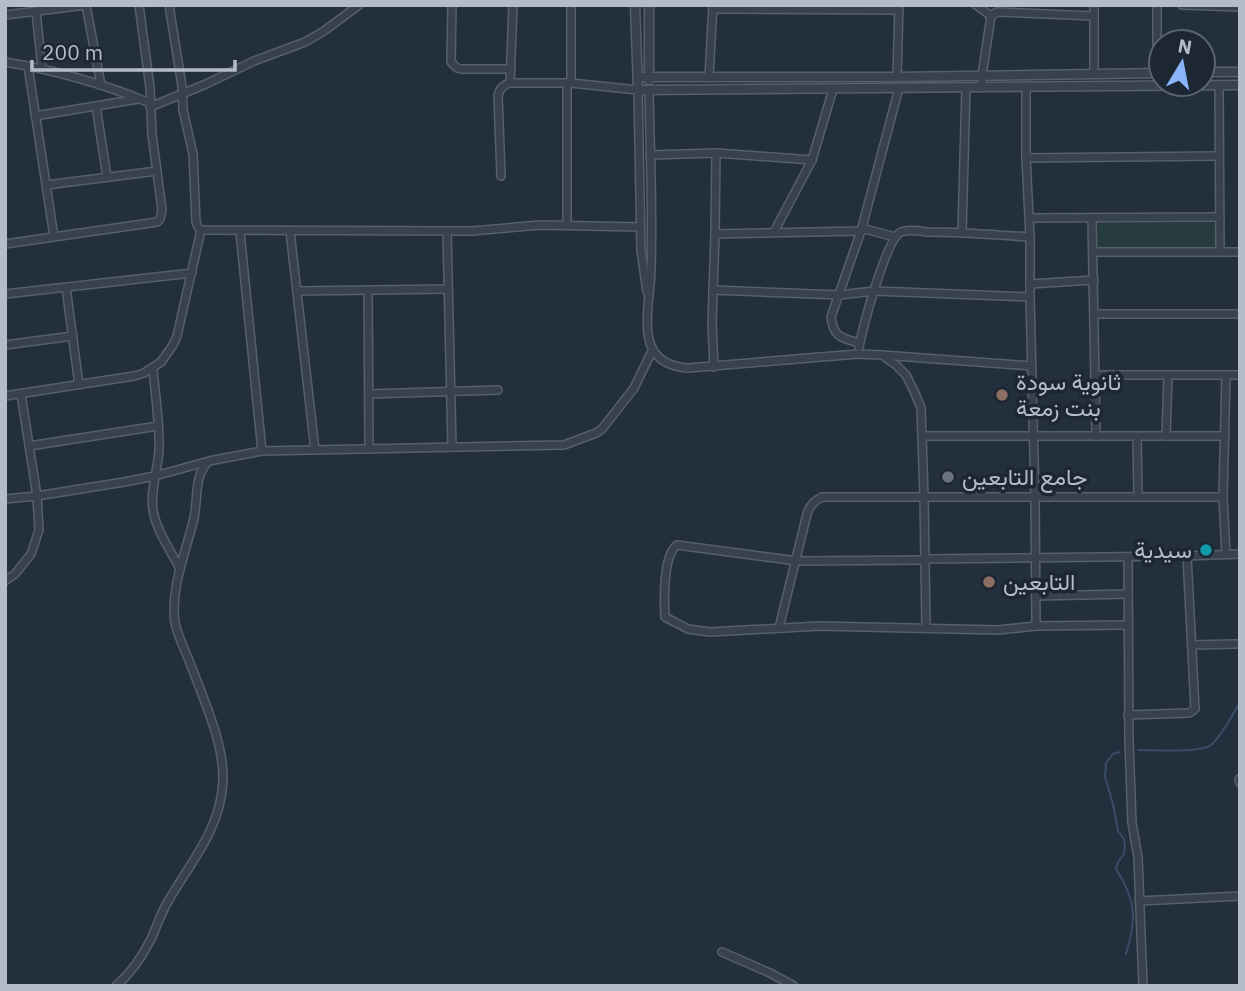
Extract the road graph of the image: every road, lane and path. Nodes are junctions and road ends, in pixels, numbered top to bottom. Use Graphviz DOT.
graph roads {
  1 [pos="139,5"];
  2 [pos="169,5"];
  3 [pos="359,5"];
  4 [pos="452,5"];
  5 [pos="513,5"];
  6 [pos="571,5"];
  7 [pos="635,5"];
  8 [pos="649,5"];
  9 [pos="975,5"];
  10 [pos="1040,5"];
  11 [pos="1094,5"];
  12 [pos="1157,5"];
  13 [pos="1182,5"];
  14 [pos="1219,6"];
  15 [pos="713,7"];
  16 [pos="778,7"];
  17 [pos="838,7"];
  18 [pos="899,7"];
  19 [pos="1240,7"];
  20 [pos="36,11"];
  21 [pos="5,15"];
  22 [pos="1040,15"];
  23 [pos="991,16"];
  24 [pos="1094,16"];
  25 [pos="1158,28"];
  26 [pos="5,64"];
  27 [pos="24,65"];
  28 [pos="42,69"];
  29 [pos="511,69"];
  30 [pos="1217,72"];
  31 [pos="1240,72"];
  32 [pos="1094,73"];
  33 [pos="1147,73"];
  34 [pos="982,75"];
  35 [pos="649,77"];
  36 [pos="709,77"];
  37 [pos="897,77"];
  38 [pos="638,78"];
  39 [pos="510,83"];
  40 [pos="569,83"];
  41 [pos="101,85"];
  42 [pos="1219,85"];
  43 [pos="1240,85"];
  44 [pos="1026,86"];
  45 [pos="965,87"];
  46 [pos="982,87"];
  47 [pos="899,88"];
  48 [pos="833,89"];
  49 [pos="638,90"];
  50 [pos="649,90"];
  51 [pos="183,94"];
  52 [pos="139,99"];
  53 [pos="150,105"];
  54 [pos="96,106"];
  55 [pos="36,116"];
  56 [pos="716,153"];
  57 [pos="650,155"];
  58 [pos="1219,156"];
  59 [pos="1026,158"];
  60 [pos="812,160"];
  61 [pos="157,171"];
  62 [pos="500,176"];
  63 [pos="107,177"];
  64 [pos="46,185"];
  65 [pos="1220,217"];
  66 [pos="1029,218"];
  67 [pos="1092,219"];
  68 [pos="568,225"];
  69 [pos="640,227"];
  70 [pos="201,230"];
  71 [pos="290,231"];
  72 [pos="447,231"];
  73 [pos="861,231"];
  74 [pos="240,232"];
  75 [pos="774,232"];
  76 [pos="962,232"];
  77 [pos="715,234"];
  78 [pos="54,237"];
  79 [pos="895,237"];
  80 [pos="1030,237"];
  81 [pos="5,244"];
  82 [pos="1094,252"];
  83 [pos="1220,252"];
  84 [pos="1240,252"];
  85 [pos="192,272"];
  86 [pos="1094,281"];
  87 [pos="1030,284"];
  88 [pos="66,286"];
  89 [pos="448,289"];
  90 [pos="368,290"];
  91 [pos="713,290"];
  92 [pos="874,291"];
  93 [pos="297,292"];
  94 [pos="5,294"];
  95 [pos="839,295"];
  96 [pos="648,296"];
  97 [pos="1030,297"];
  98 [pos="1094,314"];
  99 [pos="1240,314"];
  100 [pos="73,336"];
  101 [pos="859,343"];
  102 [pos="5,345"];
  103 [pos="653,349"];
  104 [pos="858,354"];
  105 [pos="882,355"];
  106 [pos="714,366"];
  107 [pos="1031,366"];
  108 [pos="153,368"];
  109 [pos="1096,374"];
  110 [pos="1168,375"];
  111 [pos="1226,375"];
  112 [pos="1240,375"];
  113 [pos="79,385"];
  114 [pos="498,390"];
  115 [pos="451,391"];
  116 [pos="21,394"];
  117 [pos="369,394"];
  118 [pos="5,396"];
  119 [pos="158,426"];
  120 [pos="923,436"];
  121 [pos="1096,436"];
  122 [pos="1166,436"];
  123 [pos="1224,436"];
  124 [pos="1034,437"];
  125 [pos="1137,437"];
  126 [pos="29,446"];
  127 [pos="452,447"];
  128 [pos="369,449"];
  129 [pos="315,450"];
  130 [pos="262,451"];
  131 [pos="209,461"];
  132 [pos="155,476"];
  133 [pos="37,496"];
  134 [pos="924,496"];
  135 [pos="1035,497"];
  136 [pos="1138,497"];
  137 [pos="1223,498"];
  138 [pos="5,499"];
  139 [pos="1226,554"];
  140 [pos="1240,554"];
  141 [pos="1187,556"];
  142 [pos="1128,557"];
  143 [pos="1035,558"];
  144 [pos="925,560"];
  145 [pos="797,561"];
  146 [pos="180,569"];
  147 [pos="5,581"];
  148 [pos="1128,594"];
  149 [pos="1036,596"];
  150 [pos="1127,625"];
  151 [pos="1036,626"];
  152 [pos="779,628"];
  153 [pos="926,628"];
  154 [pos="1236,644"];
  155 [pos="1192,645"];
  156 [pos="1128,715"];
  157 [pos="1240,896"];
  158 [pos="1139,901"];
  159 [pos="722,953"];
  160 [pos="116,986"];
  161 [pos="794,986"];
  162 [pos="1143,986"];
  1 -- 53 [label="street"];
  2 -- 51 [label="street"];
  3 -- 51 [label="street"];
  4 -- 29 [label="street"];
  5 -- 29 [label="street"];
  6 -- 40 [label="street"];
  7 -- 38 [label="street"];
  8 -- 35 [label="street"];
  9 -- 23 [label="street"];
  10 -- 22 [label="street"];
  11 -- 24 [label="street"];
  12 -- 25 [label="street"];
  13 -- 14 [label="street"];
  14 -- 19 [label="street"];
  15 -- 16 [label="street"];
  15 -- 36 [label="street"];
  16 -- 17 [label="street"];
  17 -- 18 [label="street"];
  18 -- 37 [label="street"];
  20 -- 21 [label="street"];
  20 -- 28 [label="street"];
  20 -- 41 [label="street"];
  22 -- 23 [label="street"];
  22 -- 24 [label="street"];
  23 -- 34 [label="street"];
  24 -- 32 [label="street"];
  26 -- 27 [label="street"];
  27 -- 28 [label="street"];
  27 -- 55 [label="street"];
  28 -- 41 [label="street"];
  29 -- 39 [label="street"];
  30 -- 31 [label="street"];
  32 -- 33 [label="street"];
  32 -- 34 [label="street"];
  34 -- 37 [label="street"];
  34 -- 46 [label="street"];
  35 -- 36 [label="street"];
  35 -- 38 [label="street"];
  35 -- 50 [label="street"];
  36 -- 37 [label="street"];
  38 -- 49 [label="street"];
  39 -- 40 [label="street"];
  39 -- 62 [label="street"];
  40 -- 49 [label="street"];
  40 -- 68 [label="street"];
  41 -- 52 [label="street"];
  42 -- 43 [label="street"];
  42 -- 44 [label="street"];
  42 -- 58 [label="street"];
  44 -- 46 [label="street"];
  44 -- 59 [label="street"];
  45 -- 46 [label="street"];
  45 -- 47 [label="street"];
  45 -- 76 [label="street"];
  47 -- 48 [label="street"];
  47 -- 73 [label="street"];
  48 -- 50 [label="street"];
  48 -- 60 [label="street"];
  49 -- 50 [label="street"];
  49 -- 69 [label="street"];
  50 -- 57 [label="street"];
  51 -- 53 [label="street"];
  51 -- 70 [label="street"];
  52 -- 53 [label="street"];
  52 -- 54 [label="street"];
  53 -- 61 [label="street"];
  54 -- 55 [label="street"];
  54 -- 63 [label="street"];
  55 -- 64 [label="street"];
  56 -- 57 [label="street"];
  56 -- 60 [label="street"];
  56 -- 77 [label="street"];
  57 -- 96 [label="street"];
  58 -- 59 [label="street"];
  58 -- 65 [label="street"];
  59 -- 66 [label="street"];
  60 -- 75 [label="street"];
  61 -- 63 [label="street"];
  61 -- 78 [label="street"];
  63 -- 64 [label="street"];
  64 -- 78 [label="street"];
  65 -- 67 [label="street"];
  65 -- 83 [label="street"];
  66 -- 67 [label="street"];
  66 -- 80 [label="street"];
  67 -- 82 [label="street"];
  68 -- 69 [label="street"];
  68 -- 72 [label="street"];
  69 -- 96 [label="street"];
  70 -- 74 [label="street"];
  70 -- 85 [label="street"];
  71 -- 72 [label="street"];
  71 -- 74 [label="street"];
  71 -- 93 [label="street"];
  72 -- 89 [label="street"];
  73 -- 75 [label="street"];
  73 -- 79 [label="street"];
  73 -- 95 [label="street"];
  74 -- 130 [label="street"];
  75 -- 77 [label="street"];
  76 -- 79 [label="street"];
  76 -- 80 [label="street"];
  77 -- 91 [label="street"];
  78 -- 81 [label="street"];
  79 -- 92 [label="street"];
  80 -- 87 [label="street"];
  82 -- 83 [label="street"];
  82 -- 86 [label="street"];
  83 -- 84 [label="street"];
  85 -- 88 [label="street"];
  85 -- 108 [label="street"];
  86 -- 87 [label="street"];
  86 -- 98 [label="street"];
  87 -- 97 [label="street"];
  88 -- 94 [label="street"];
  88 -- 100 [label="street"];
  89 -- 90 [label="street"];
  89 -- 115 [label="street"];
  90 -- 93 [label="street"];
  90 -- 117 [label="street"];
  91 -- 95 [label="street"];
  91 -- 106 [label="street"];
  92 -- 95 [label="street"];
  92 -- 97 [label="street"];
  92 -- 101 [label="street"];
  93 -- 129 [label="street"];
  95 -- 101 [label="street"];
  96 -- 103 [label="street"];
  97 -- 107 [label="street"];
  98 -- 99 [label="street"];
  98 -- 109 [label="street"];
  100 -- 102 [label="street"];
  100 -- 113 [label="street"];
  101 -- 104 [label="street"];
  103 -- 106 [label="street"];
  103 -- 127 [label="street"];
  104 -- 105 [label="street"];
  104 -- 106 [label="street"];
  105 -- 107 [label="street"];
  105 -- 120 [label="street"];
  107 -- 124 [label="street"];
  108 -- 113 [label="street"];
  108 -- 119 [label="street"];
  109 -- 110 [label="street"];
  109 -- 121 [label="street"];
  110 -- 111 [label="street"];
  110 -- 122 [label="street"];
  111 -- 112 [label="street"];
  111 -- 123 [label="street"];
  113 -- 116 [label="street"];
  114 -- 115 [label="street"];
  115 -- 117 [label="street"];
  115 -- 127 [label="street"];
  116 -- 118 [label="street"];
  116 -- 126 [label="street"];
  117 -- 128 [label="street"];
  119 -- 126 [label="street"];
  119 -- 132 [label="street"];
  120 -- 124 [label="street"];
  120 -- 134 [label="street"];
  121 -- 124 [label="street"];
  121 -- 125 [label="street"];
  122 -- 123 [label="street"];
  122 -- 125 [label="street"];
  123 -- 137 [label="street"];
  124 -- 135 [label="street"];
  125 -- 136 [label="street"];
  126 -- 133 [label="street"];
  127 -- 128 [label="street"];
  128 -- 129 [label="street"];
  129 -- 130 [label="street"];
  130 -- 131 [label="street"];
  131 -- 132 [label="street"];
  131 -- 146 [label="street"];
  132 -- 133 [label="street"];
  132 -- 146 [label="street"];
  133 -- 138 [label="street"];
  133 -- 147 [label="street"];
  134 -- 135 [label="street"];
  134 -- 144 [label="street"];
  134 -- 145 [label="street"];
  135 -- 136 [label="street"];
  135 -- 143 [label="street"];
  136 -- 137 [label="street"];
  137 -- 139 [label="street"];
  139 -- 140 [label="street"];
  139 -- 141 [label="street"];
  141 -- 142 [label="street"];
  141 -- 155 [label="street"];
  142 -- 143 [label="street"];
  142 -- 148 [label="street"];
  143 -- 144 [label="street"];
  143 -- 149 [label="street"];
  144 -- 145 [label="street"];
  144 -- 153 [label="street"];
  145 -- 152 [label="street"];
  145 -- 152 [label="street"];
  146 -- 160 [label="street"];
  148 -- 149 [label="street"];
  148 -- 150 [label="street"];
  149 -- 151 [label="street"];
  150 -- 151 [label="street"];
  150 -- 156 [label="street"];
  151 -- 153 [label="street"];
  152 -- 153 [label="street"];
  154 -- 155 [label="street"];
  155 -- 156 [label="street"];
  156 -- 158 [label="street"];
  157 -- 158 [label="street"];
  158 -- 162 [label="street"];
  159 -- 161 [label="street"];
}
